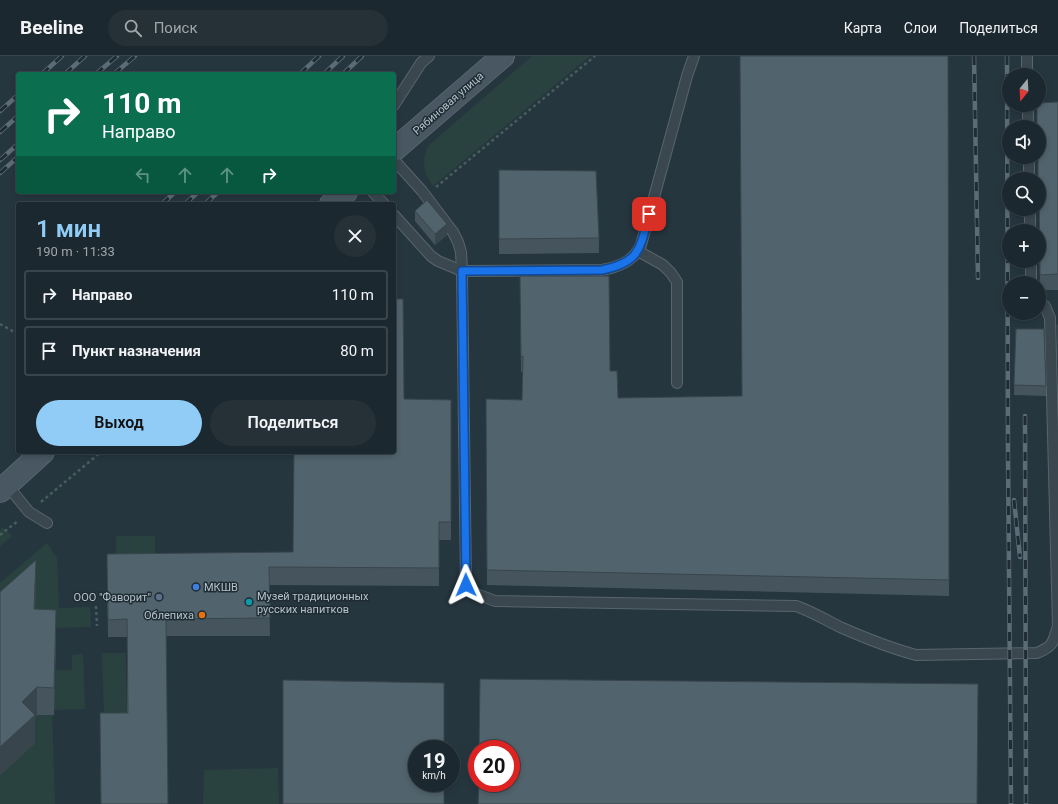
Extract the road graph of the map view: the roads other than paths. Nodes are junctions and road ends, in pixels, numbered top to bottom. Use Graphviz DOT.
graph roads {
  1 [pos="429,56"];
  2 [pos="503,56"];
  3 [pos="694,56"];
  4 [pos="1027,56"];
  5 [pos="1027,68"];
  6 [pos="396,102"];
  7 [pos="396,148"];
  8 [pos="396,162"];
  9 [pos="344,194"];
  10 [pos="375,194"];
  11 [pos="334,202"];
  12 [pos="382,202"];
  13 [pos="396,217"];
  14 [pos="638,251"];
  15 [pos="462,271"];
  16 [pos="1046,308"];
  17 [pos="676,383"];
  18 [pos="41,454"];
  19 [pos="3,488"];
  20 [pos="47,523"];
  1 -- 6 [label="lane"];
  2 -- 7 [label="street, Рябиновая улица"];
  3 -- 14 [label="lane"];
  4 -- 5 [label="lane"];
  8 -- 15 [label="lane"];
  9 -- 11 [label="street"];
  10 -- 12 [label="lane"];
  13 -- 15 [label="lane"];
  14 -- 15 [label="lane"];
  14 -- 17 [label="lane"];
  15 -- 16 [label="lane"];
  18 -- 19 [label="street"];
  19 -- 20 [label="lane"];
}
